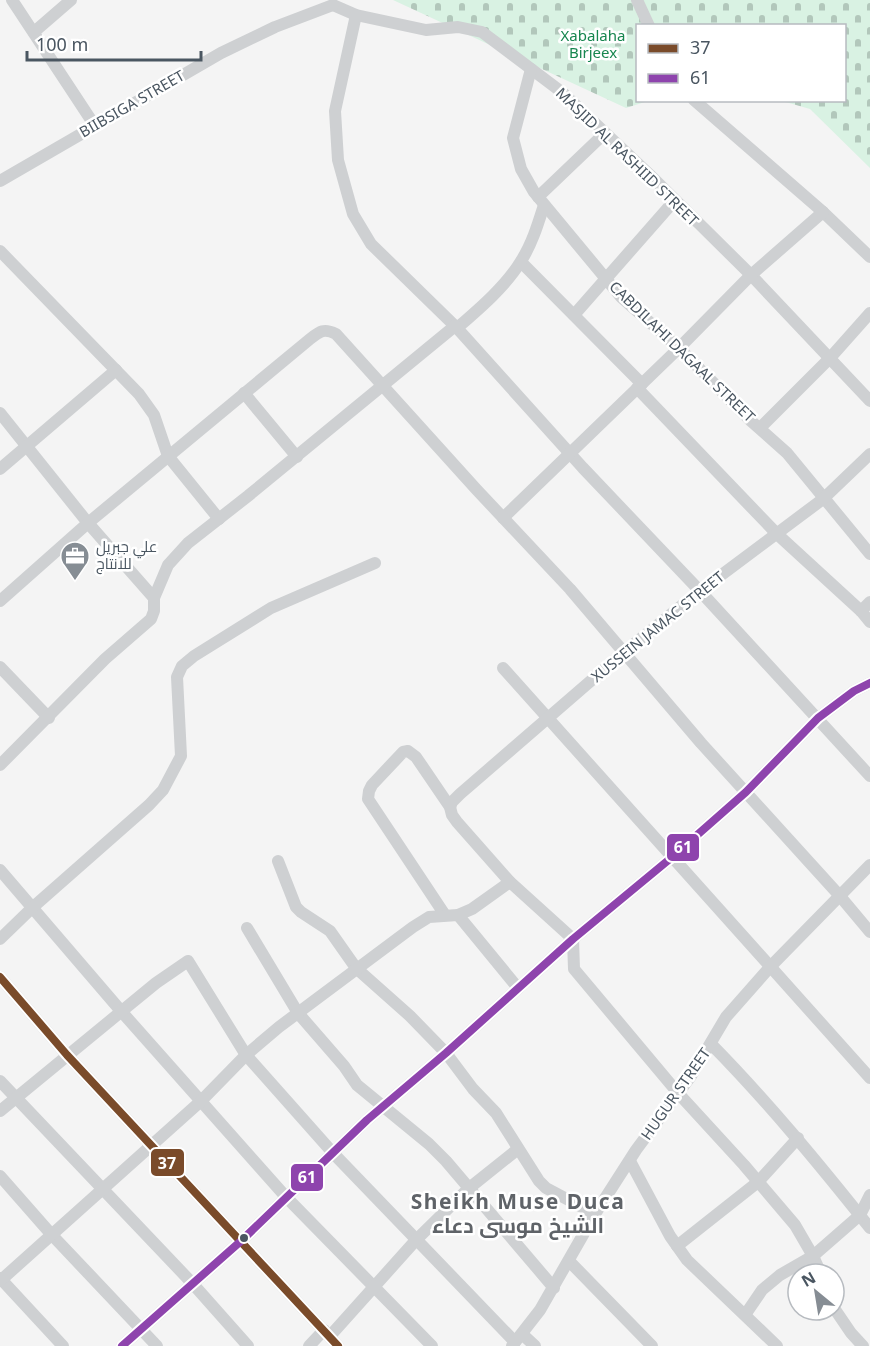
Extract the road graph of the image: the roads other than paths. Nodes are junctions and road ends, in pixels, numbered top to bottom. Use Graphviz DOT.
graph roads {
  1 [pos="12,0"];
  2 [pos="71,0"];
  3 [pos="637,0"];
  4 [pos="335,2"];
  5 [pos="356,15"];
  6 [pos="648,24"];
  7 [pos="34,32"];
  8 [pos="531,69"];
  9 [pos="696,102"];
  10 [pos="95,126"];
  11 [pos="605,133"];
  12 [pos="0,181"];
  13 [pos="675,200"];
  14 [pos="541,201"];
  15 [pos="823,212"];
  16 [pos="0,251"];
  17 [pos="870,257"];
  18 [pos="521,262"];
  19 [pos="751,275"];
  20 [pos="606,278"];
  21 [pos="870,313"];
  22 [pos="574,315"];
  23 [pos="456,327"];
  24 [pos="679,348"];
  25 [pos="830,358"];
  26 [pos="116,370"];
  27 [pos="639,386"];
  28 [pos="383,387"];
  29 [pos="244,393"];
  30 [pos="870,401"];
  31 [pos="0,413"];
  32 [pos="760,428"];
  33 [pos="28,447"];
  34 [pos="570,454"];
  35 [pos="870,454"];
  36 [pos="168,456"];
  37 [pos="297,457"];
  38 [pos="0,469"];
  39 [pos="823,498"];
  40 [pos="503,518"];
  41 [pos="219,519"];
  42 [pos="88,523"];
  43 [pos="777,534"];
  44 [pos="870,554"];
  45 [pos="375,563"];
  46 [pos="700,591"];
  47 [pos="154,598"];
  48 [pos="0,601"];
  49 [pos="865,607"];
  50 [pos="870,622"];
  51 [pos="623,653"];
  52 [pos="0,667"];
  53 [pos="503,668"];
  54 [pos="870,683"];
  55 [pos="49,718"];
  56 [pos="819,718"];
  57 [pos="547,720"];
  58 [pos="0,765"];
  59 [pos="870,776"];
  60 [pos="746,792"];
  61 [pos="450,807"];
  62 [pos="671,858"];
  63 [pos="278,861"];
  64 [pos="870,865"];
  65 [pos="0,870"];
  66 [pos="510,882"];
  67 [pos="839,895"];
  68 [pos="32,908"];
  69 [pos="445,915"];
  70 [pos="458,915"];
  71 [pos="248,928"];
  72 [pos="870,932"];
  73 [pos="0,939"];
  74 [pos="573,939"];
  75 [pos="770,967"];
  76 [pos="356,968"];
  77 [pos="0,977"];
  78 [pos="518,988"];
  79 [pos="121,1011"];
  80 [pos="297,1013"];
  81 [pos="711,1044"];
  82 [pos="446,1053"];
  83 [pos="67,1055"];
  84 [pos="246,1055"];
  85 [pos="870,1078"];
  86 [pos="0,1081"];
  87 [pos="678,1093"];
  88 [pos="15,1097"];
  89 [pos="201,1101"];
  90 [pos="382,1106"];
  91 [pos="0,1111"];
  92 [pos="798,1138"];
  93 [pos="151,1145"];
  94 [pos="518,1149"];
  95 [pos="333,1153"];
  96 [pos="630,1161"];
  97 [pos="0,1176"];
  98 [pos="758,1182"];
  99 [pos="102,1188"];
  100 [pos="468,1189"];
  101 [pos="870,1195"];
  102 [pos="286,1197"];
  103 [pos="595,1214"];
  104 [pos="860,1215"];
  105 [pos="870,1228"];
  106 [pos="51,1234"];
  107 [pos="416,1240"];
  108 [pos="241,1241"];
  109 [pos="677,1246"];
  110 [pos="813,1256"];
  111 [pos="568,1261"];
  112 [pos="816,1262"];
  113 [pos="0,1280"];
  114 [pos="193,1284"];
  115 [pos="374,1287"];
  116 [pos="554,1287"];
  117 [pos="745,1316"];
  118 [pos="843,1322"];
  119 [pos="142,1330"];
  120 [pos="331,1338"];
  121 [pos="516,1341"];
  122 [pos="63,1346"];
  123 [pos="122,1346"];
  124 [pos="157,1346"];
  125 [pos="248,1346"];
  126 [pos="309,1346"];
  127 [pos="432,1346"];
  128 [pos="535,1346"];
  129 [pos="652,1346"];
  130 [pos="777,1346"];
  131 [pos="863,1346"];
  1 -- 7 [label="street"];
  2 -- 7 [label="street"];
  3 -- 6 [label="street"];
  4 -- 5 [label="street, MASJID AL RASHIID STREET"];
  4 -- 10 [label="street, BIIBSIGA STREET"];
  5 -- 8 [label="street, MASJID AL RASHIID STREET"];
  5 -- 23 [label="street"];
  7 -- 10 [label="street"];
  8 -- 11 [label="street, MASJID AL RASHIID STREET"];
  8 -- 14 [label="street, CABDILAHI DAGAAL STREET"];
  9 -- 15 [label="street"];
  10 -- 12 [label="street, BIIBSIGA STREET"];
  11 -- 13 [label="street, MASJID AL RASHIID STREET"];
  11 -- 14 [label="street"];
  13 -- 19 [label="street, MASJID AL RASHIID STREET"];
  13 -- 20 [label="street"];
  14 -- 18 [label="street"];
  14 -- 20 [label="street, CABDILAHI DAGAAL STREET"];
  15 -- 17 [label="street"];
  15 -- 19 [label="street"];
  16 -- 26 [label="street"];
  18 -- 22 [label="street"];
  18 -- 23 [label="street"];
  19 -- 24 [label="street"];
  19 -- 25 [label="street, MASJID AL RASHIID STREET"];
  20 -- 22 [label="street"];
  20 -- 24 [label="street, CABDILAHI DAGAAL STREET"];
  21 -- 25 [label="street"];
  22 -- 27 [label="street"];
  23 -- 28 [label="street"];
  23 -- 34 [label="street"];
  24 -- 27 [label="street"];
  24 -- 32 [label="street, CABDILAHI DAGAAL STREET"];
  25 -- 30 [label="street, MASJID AL RASHIID STREET"];
  25 -- 32 [label="street"];
  26 -- 33 [label="street"];
  26 -- 36 [label="street"];
  27 -- 34 [label="street"];
  27 -- 43 [label="street"];
  28 -- 29 [label="street"];
  28 -- 37 [label="street"];
  28 -- 40 [label="street"];
  29 -- 36 [label="street"];
  29 -- 37 [label="street"];
  31 -- 33 [label="street"];
  32 -- 39 [label="street, CABDILAHI DAGAAL STREET"];
  33 -- 38 [label="street"];
  33 -- 42 [label="street"];
  34 -- 40 [label="street"];
  34 -- 46 [label="street"];
  35 -- 39 [label="street, XUSSEIN JAMAC STREET"];
  36 -- 41 [label="street"];
  36 -- 42 [label="street"];
  37 -- 41 [label="street"];
  39 -- 43 [label="street, XUSSEIN JAMAC STREET"];
  39 -- 44 [label="street, CABDILAHI DAGAAL STREET"];
  40 -- 51 [label="street"];
  41 -- 47 [label="street"];
  42 -- 47 [label="street"];
  42 -- 48 [label="street"];
  43 -- 46 [label="street, XUSSEIN JAMAC STREET"];
  43 -- 49 [label="street"];
  45 -- 68 [label="street"];
  46 -- 51 [label="street, XUSSEIN JAMAC STREET"];
  46 -- 56 [label="street"];
  47 -- 55 [label="street"];
  49 -- 50 [label="street"];
  51 -- 57 [label="street, XUSSEIN JAMAC STREET"];
  51 -- 60 [label="street"];
  52 -- 55 [label="street"];
  53 -- 57 [label="street"];
  54 -- 56 [label="street"];
  55 -- 58 [label="street"];
  56 -- 59 [label="street"];
  56 -- 60 [label="street"];
  57 -- 61 [label="street, XUSSEIN JAMAC STREET"];
  57 -- 62 [label="street"];
  60 -- 62 [label="street"];
  60 -- 67 [label="street"];
  61 -- 66 [label="street"];
  61 -- 69 [label="street"];
  62 -- 74 [label="street"];
  62 -- 75 [label="street"];
  63 -- 76 [label="street"];
  64 -- 67 [label="street, HUGUR STREET"];
  65 -- 68 [label="street"];
  66 -- 70 [label="street"];
  66 -- 74 [label="street"];
  67 -- 72 [label="street"];
  67 -- 75 [label="street, HUGUR STREET"];
  68 -- 73 [label="street"];
  68 -- 79 [label="street"];
  69 -- 70 [label="street"];
  69 -- 76 [label="street"];
  70 -- 78 [label="street"];
  71 -- 80 [label="street"];
  74 -- 78 [label="street"];
  74 -- 87 [label="street"];
  75 -- 81 [label="street, HUGUR STREET"];
  75 -- 85 [label="street"];
  76 -- 80 [label="street"];
  76 -- 82 [label="street"];
  77 -- 83 [label="street"];
  78 -- 82 [label="street"];
  79 -- 83 [label="street"];
  79 -- 84 [label="street"];
  79 -- 89 [label="street"];
  80 -- 84 [label="street"];
  80 -- 90 [label="street"];
  81 -- 87 [label="street, HUGUR STREET"];
  81 -- 92 [label="street"];
  82 -- 90 [label="street"];
  82 -- 94 [label="street"];
  83 -- 88 [label="street"];
  83 -- 93 [label="street"];
  84 -- 89 [label="street"];
  84 -- 95 [label="street"];
  86 -- 88 [label="street"];
  87 -- 96 [label="street, HUGUR STREET"];
  87 -- 98 [label="street"];
  88 -- 91 [label="street"];
  88 -- 99 [label="street"];
  89 -- 93 [label="street"];
  89 -- 102 [label="street"];
  90 -- 95 [label="street"];
  90 -- 100 [label="street"];
  92 -- 98 [label="street"];
  92 -- 104 [label="street"];
  93 -- 99 [label="street"];
  93 -- 108 [label="street"];
  94 -- 100 [label="street"];
  94 -- 103 [label="street"];
  95 -- 102 [label="street"];
  95 -- 107 [label="street"];
  96 -- 103 [label="street, HUGUR STREET"];
  96 -- 109 [label="street"];
  97 -- 106 [label="street"];
  98 -- 109 [label="street"];
  98 -- 110 [label="street"];
  99 -- 106 [label="street"];
  99 -- 114 [label="street"];
  100 -- 107 [label="street"];
  100 -- 116 [label="street"];
  101 -- 104 [label="street"];
  102 -- 108 [label="street"];
  102 -- 115 [label="street"];
  103 -- 111 [label="street, HUGUR STREET"];
  104 -- 105 [label="street"];
  104 -- 110 [label="street"];
  106 -- 113 [label="street"];
  106 -- 119 [label="street"];
  107 -- 115 [label="street"];
  107 -- 121 [label="street"];
  108 -- 114 [label="street"];
  108 -- 120 [label="street"];
  109 -- 117 [label="street"];
  110 -- 112 [label="street"];
  110 -- 117 [label="street"];
  111 -- 116 [label="street, HUGUR STREET"];
  111 -- 129 [label="street"];
  113 -- 122 [label="street"];
  114 -- 119 [label="street"];
  114 -- 125 [label="street"];
  115 -- 120 [label="street"];
  115 -- 127 [label="street"];
  116 -- 121 [label="street, HUGUR STREET"];
  117 -- 130 [label="street"];
  118 -- 131 [label="street"];
  119 -- 123 [label="street"];
  119 -- 124 [label="street"];
  120 -- 126 [label="street"];
  121 -- 128 [label="street"];
}
